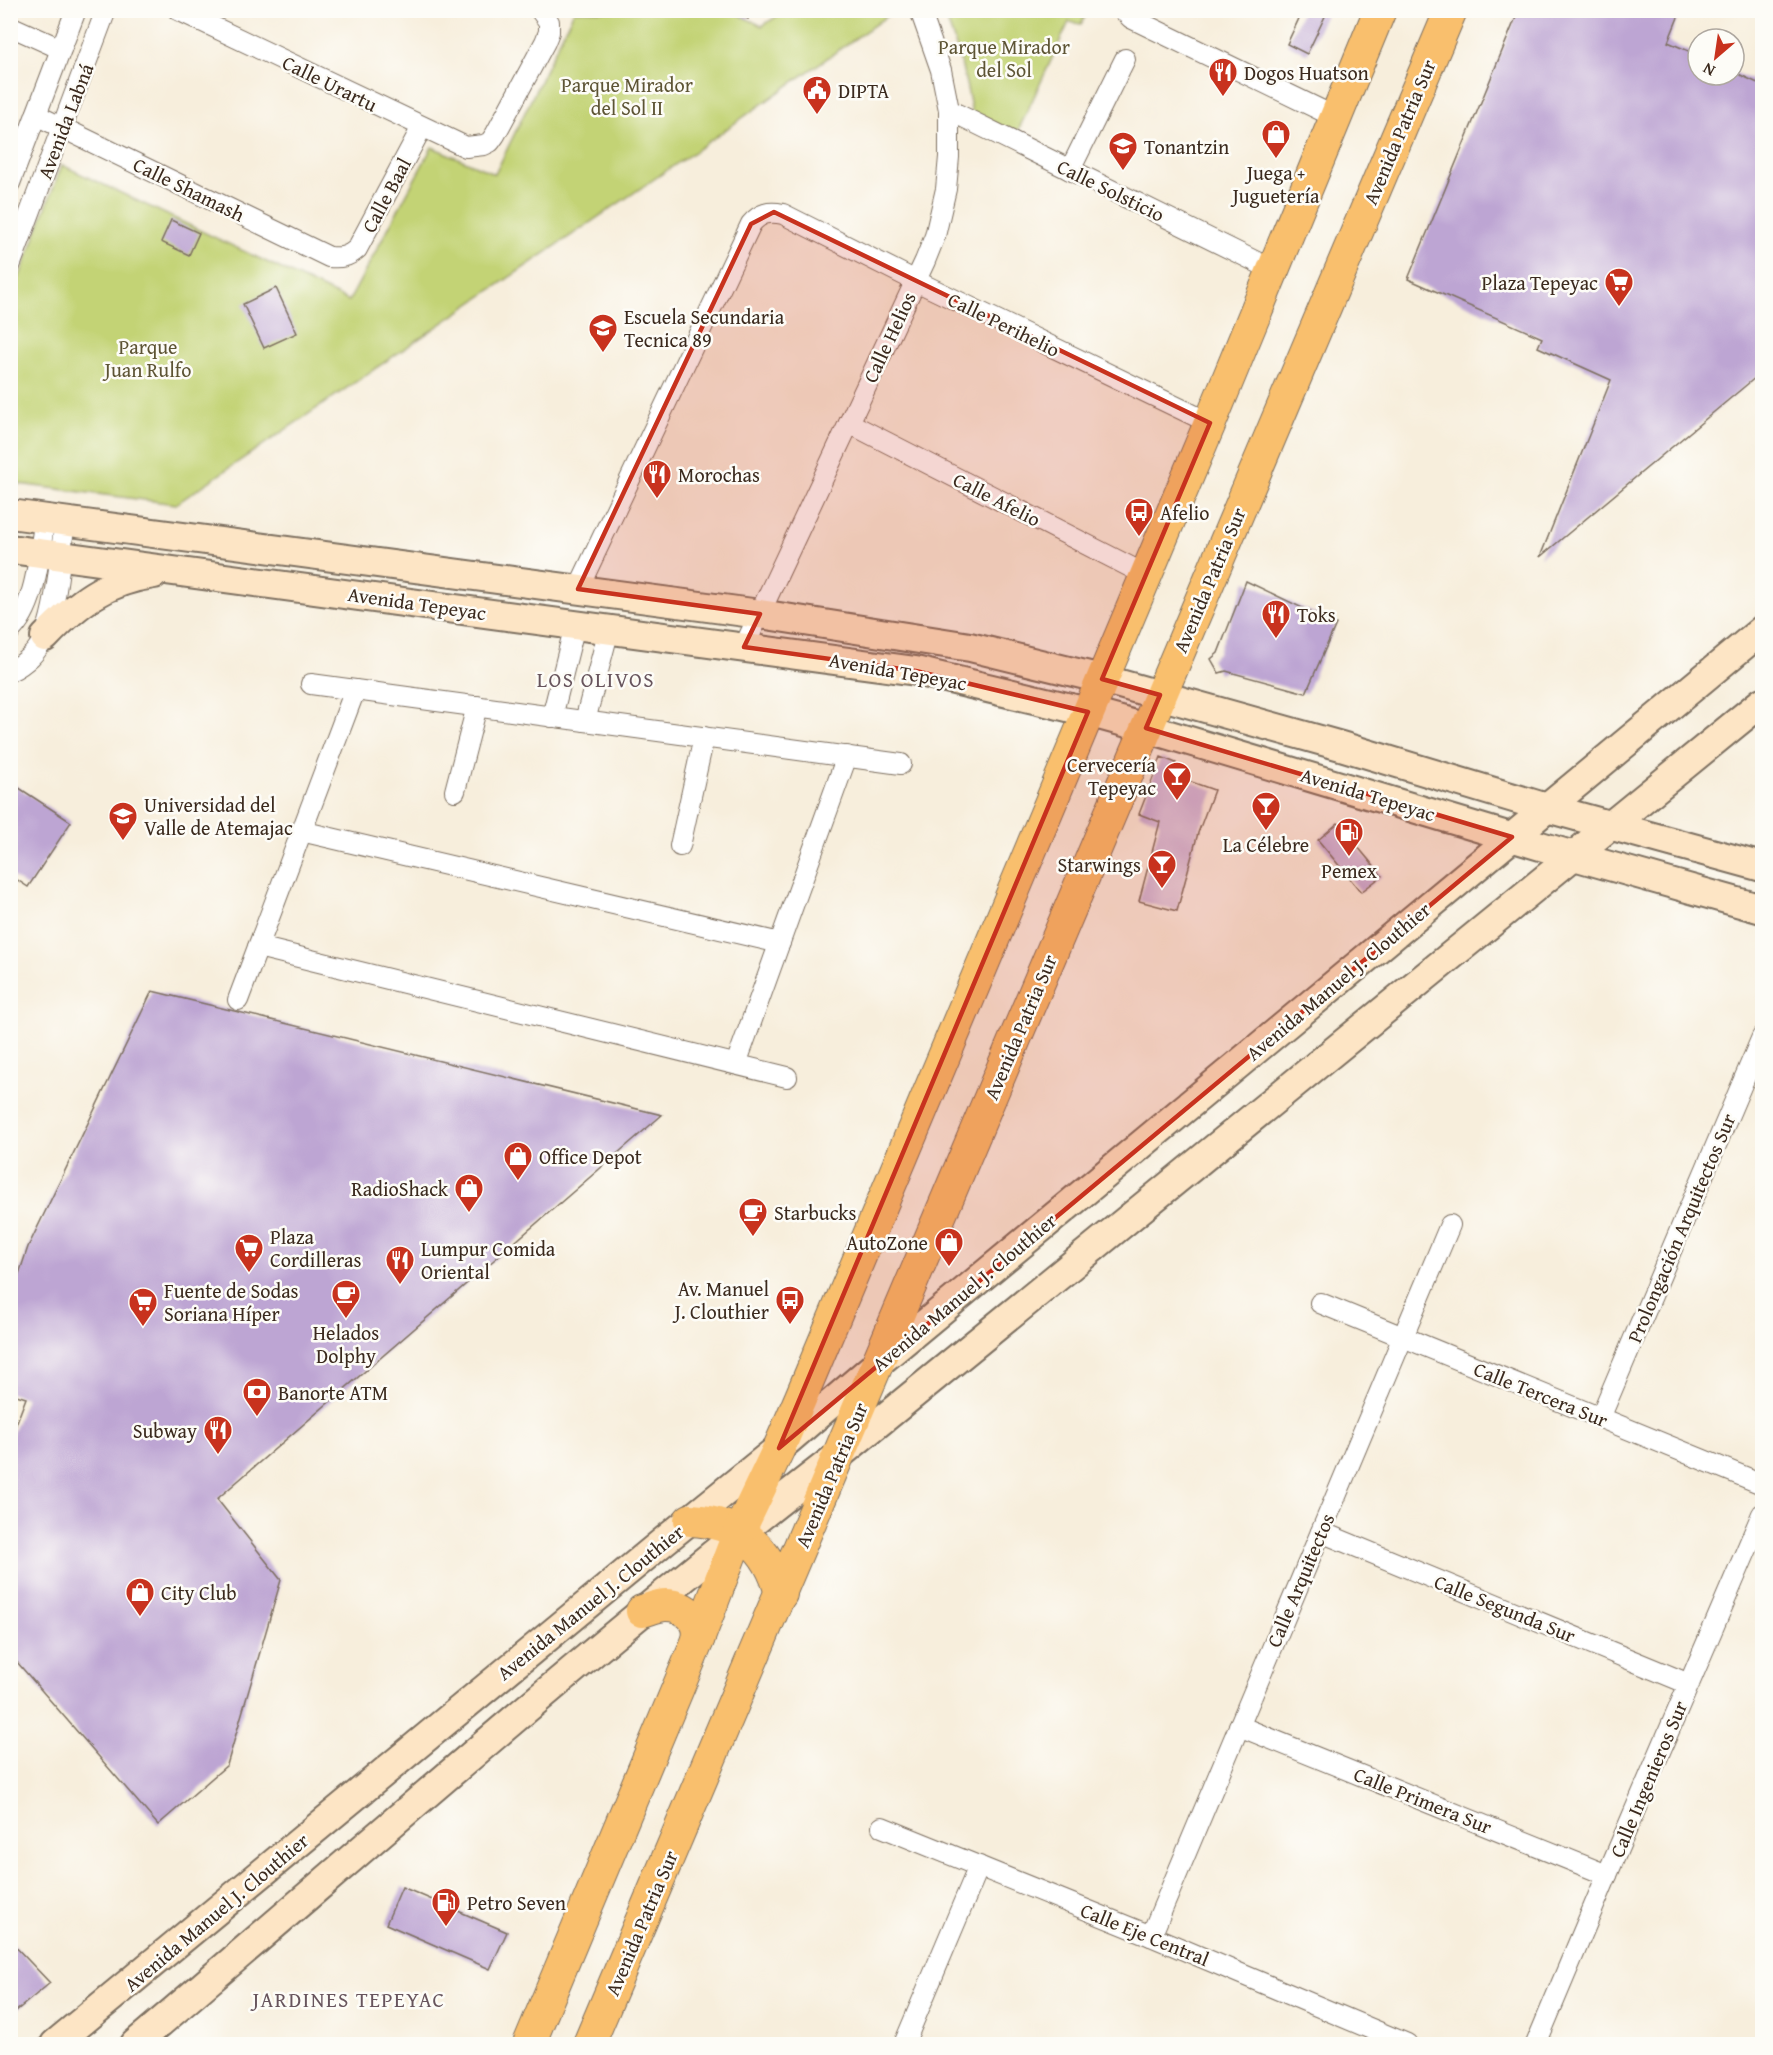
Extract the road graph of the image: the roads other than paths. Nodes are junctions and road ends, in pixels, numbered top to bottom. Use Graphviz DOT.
graph roads {
  1 [pos="76,10"];
  2 [pos="106,10"];
  3 [pos="178,10"];
  4 [pos="920,10"];
  5 [pos="1123,10"];
  6 [pos="1380,10"];
  7 [pos="1451,10"];
  8 [pos="545,16"];
  9 [pos="10,26"];
  10 [pos="61,49"];
  11 [pos="1125,59"];
  12 [pos="950,110"];
  13 [pos="36,115"];
  14 [pos="1335,117"];
  15 [pos="422,127"];
  16 [pos="62,128"];
  17 [pos="1070,170"];
  18 [pos="10,183"];
  19 [pos="344,257"];
  20 [pos="10,266"];
  21 [pos="1273,270"];
  22 [pos="916,281"];
  23 [pos="849,423"];
  24 [pos="1210,423"];
  25 [pos="36,517"];
  26 [pos="32,551"];
  27 [pos="180,571"];
  28 [pos="1146,575"];
  29 [pos="578,589"];
  30 [pos="760,614"];
  31 [pos="575,625"];
  32 [pos="609,629"];
  33 [pos="1762,630"];
  34 [pos="10,631"];
  35 [pos="45,637"];
  36 [pos="744,647"];
  37 [pos="10,671"];
  38 [pos="1102,678"];
  39 [pos="312,684"];
  40 [pos="355,690"];
  41 [pos="1160,695"];
  42 [pos="1762,702"];
  43 [pos="477,706"];
  44 [pos="1088,712"];
  45 [pos="552,717"];
  46 [pos="585,721"];
  47 [pos="1146,728"];
  48 [pos="704,737"];
  49 [pos="847,756"];
  50 [pos="901,764"];
  51 [pos="455,791"];
  52 [pos="1547,808"];
  53 [pos="1613,826"];
  54 [pos="301,831"];
  55 [pos="1512,837"];
  56 [pos="680,846"];
  57 [pos="1574,856"];
  58 [pos="1762,867"];
  59 [pos="1762,909"];
  60 [pos="780,943"];
  61 [pos="258,947"];
  62 [pos="238,1000"];
  63 [pos="1762,1037"];
  64 [pos="736,1064"];
  65 [pos="788,1077"];
  66 [pos="1450,1225"];
  67 [pos="1320,1303"];
  68 [pos="1403,1337"];
  69 [pos="879,1363"];
  70 [pos="1600,1418"];
  71 [pos="779,1448"];
  72 [pos="839,1455"];
  73 [pos="1762,1484"];
  74 [pos="1762,1514"];
  75 [pos="690,1520"];
  76 [pos="739,1532"];
  77 [pos="1321,1532"];
  78 [pos="781,1594"];
  79 [pos="642,1611"];
  80 [pos="698,1640"];
  81 [pos="1689,1684"];
  82 [pos="1239,1726"];
  83 [pos="882,1827"];
  84 [pos="979,1866"];
  85 [pos="1607,1875"];
  86 [pos="1151,1936"];
  87 [pos="55,2044"];
  88 [pos="135,2044"];
  89 [pos="529,2044"];
  90 [pos="589,2044"];
  91 [pos="904,2044"];
  92 [pos="1407,2044"];
  93 [pos="1536,2044"];
  1 -- 10 [label="street, Avenida Labná"];
  2 -- 16 [label="street, Avenida Labná"];
  3 -- 15 [label="street, Calle Urartu"];
  4 -- 12 [label="street, Calle Helios"];
  5 -- 14 [label="street"];
  6 -- 14 [label="main road"];
  7 -- 41 [label="main road, Avenida Patria Sur"];
  8 -- 15 [label="street, Calle Urartu"];
  9 -- 10 [label="street"];
  10 -- 13 [label="street, Avenida Labná"];
  11 -- 17 [label="street"];
  12 -- 17 [label="street, Calle Solsticio"];
  12 -- 22 [label="street, Calle Helios"];
  13 -- 16 [label="street, Calle Shamash"];
  13 -- 18 [label="street, Avenida Labná"];
  14 -- 21 [label="main road"];
  15 -- 19 [label="street, Calle Baal"];
  16 -- 19 [label="street, Calle Shamash"];
  16 -- 20 [label="street, Avenida Labná"];
  17 -- 21 [label="street, Calle Solsticio"];
  21 -- 24 [label="main road"];
  22 -- 23 [label="street, Calle Helios"];
  22 -- 24 [label="street, Calle Perihelio"];
  22 -- 29 [label="street, Calle Perihelio"];
  23 -- 28 [label="street, Calle Afelio"];
  23 -- 30 [label="street, Calle Helios"];
  24 -- 28 [label="main road"];
  25 -- 26 [label="street"];
  25 -- 29 [label="main road, Avenida Tepeyac"];
  26 -- 27 [label="main road, Avenida Tepeyac"];
  26 -- 34 [label="street"];
  26 -- 35 [label="street"];
  27 -- 31 [label="main road, Avenida Tepeyac"];
  27 -- 35 [label="main road"];
  28 -- 38 [label="main road"];
  29 -- 30 [label="main road, Avenida Tepeyac"];
  30 -- 36 [label="street, Calle Helios"];
  30 -- 38 [label="main road, Avenida Tepeyac"];
  31 -- 32 [label="main road, Avenida Tepeyac"];
  31 -- 45 [label="street"];
  32 -- 36 [label="main road, Avenida Tepeyac"];
  32 -- 46 [label="street"];
  33 -- 52 [label="main road, Avenida Manuel J. Clouthier"];
  35 -- 37 [label="street"];
  36 -- 44 [label="main road, Avenida Tepeyac"];
  38 -- 41 [label="main road, Avenida Tepeyac"];
  38 -- 44 [label="main road"];
  39 -- 40 [label="street"];
  40 -- 43 [label="street"];
  40 -- 54 [label="street"];
  41 -- 47 [label="main road, Avenida Patria Sur"];
  41 -- 52 [label="main road, Avenida Tepeyac"];
  42 -- 53 [label="main road, Avenida Manuel J. Clouthier"];
  43 -- 45 [label="street"];
  43 -- 51 [label="street"];
  44 -- 47 [label="main road, Avenida Tepeyac"];
  44 -- 71 [label="main road"];
  45 -- 46 [label="street"];
  46 -- 48 [label="street"];
  47 -- 55 [label="main road, Avenida Tepeyac"];
  47 -- 69 [label="main road, Avenida Patria Sur"];
  48 -- 49 [label="street"];
  48 -- 56 [label="street"];
  49 -- 50 [label="street"];
  49 -- 60 [label="street"];
  52 -- 53 [label="main road, Avenida Tepeyac"];
  52 -- 55 [label="main road, Avenida Manuel J. Clouthier"];
  53 -- 57 [label="main road, Avenida Manuel J. Clouthier"];
  53 -- 58 [label="main road, Avenida Tepeyac"];
  54 -- 60 [label="street"];
  54 -- 61 [label="street"];
  55 -- 57 [label="main road, Avenida Tepeyac"];
  55 -- 69 [label="main road, Avenida Manuel J. Clouthier"];
  57 -- 59 [label="main road, Avenida Tepeyac"];
  57 -- 72 [label="main road, Avenida Manuel J. Clouthier"];
  60 -- 64 [label="street"];
  61 -- 62 [label="street"];
  61 -- 64 [label="street"];
  63 -- 70 [label="street, Prolongación Arquitectos Sur"];
  64 -- 65 [label="street"];
  66 -- 68 [label="street, Calle Arquitectos"];
  67 -- 68 [label="street, Calle Tercera Sur"];
  68 -- 70 [label="street, Calle Tercera Sur"];
  68 -- 77 [label="street, Calle Arquitectos"];
  69 -- 71 [label="main road, Avenida Manuel J. Clouthier"];
  69 -- 72 [label="main road, Avenida Patria Sur"];
  70 -- 73 [label="street, Calle Tercera Sur"];
  71 -- 75 [label="main road, Avenida Manuel J. Clouthier"];
  71 -- 76 [label="main road"];
  72 -- 76 [label="main road, Avenida Manuel J. Clouthier"];
  72 -- 78 [label="main road, Avenida Patria Sur"];
  74 -- 81 [label="street, Calle Ingenieros Sur"];
  75 -- 76 [label="main road"];
  75 -- 87 [label="main road, Avenida Manuel J. Clouthier"];
  76 -- 78 [label="main road"];
  76 -- 79 [label="main road, Avenida Manuel J. Clouthier"];
  76 -- 80 [label="main road"];
  77 -- 81 [label="street, Calle Segunda Sur"];
  77 -- 82 [label="street, Calle Arquitectos"];
  78 -- 90 [label="main road, Avenida Patria Sur"];
  79 -- 80 [label="main road"];
  79 -- 88 [label="main road, Avenida Manuel J. Clouthier"];
  80 -- 89 [label="main road"];
  81 -- 85 [label="street, Calle Ingenieros Sur"];
  82 -- 85 [label="street, Calle Primera Sur"];
  82 -- 86 [label="street, Calle Arquitectos"];
  83 -- 84 [label="street, Calle Eje Central"];
  84 -- 86 [label="street, Calle Eje Central"];
  84 -- 91 [label="street"];
  85 -- 93 [label="street, Calle Ingenieros Sur"];
  86 -- 92 [label="street, Calle Eje Central"];
}
